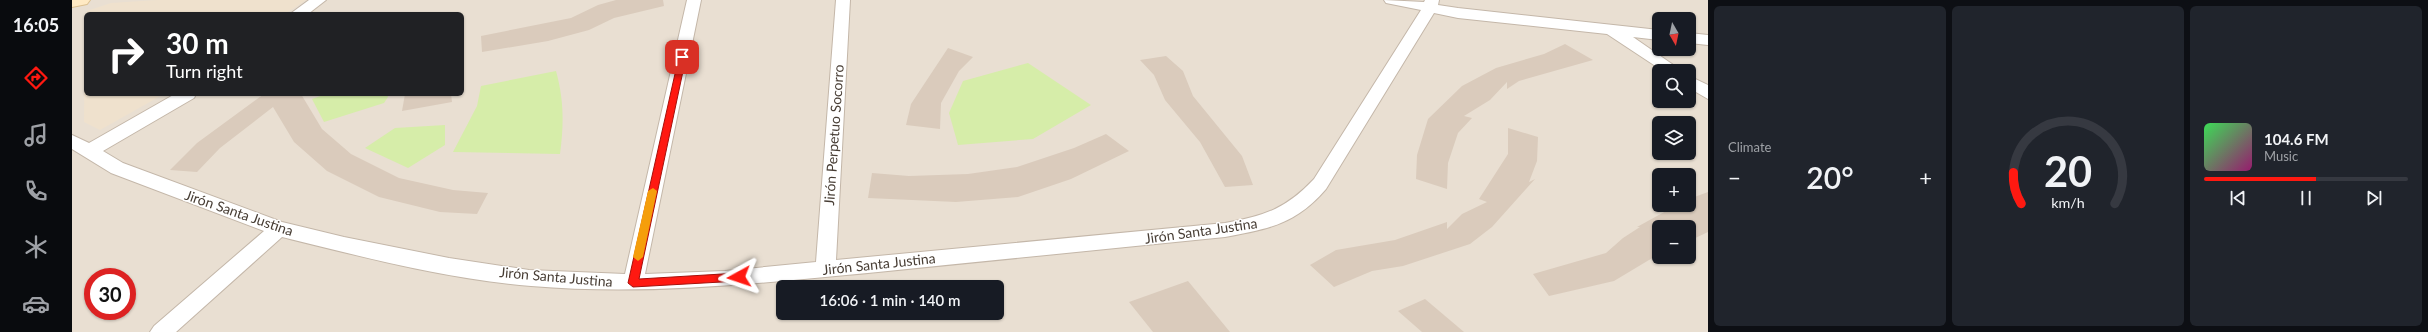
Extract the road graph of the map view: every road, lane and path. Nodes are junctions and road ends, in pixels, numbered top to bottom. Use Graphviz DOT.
graph roads {
  1 [pos="82,0"];
  2 [pos="319,0"];
  3 [pos="694,0"];
  4 [pos="843,0"];
  5 [pos="1391,0"];
  6 [pos="72,2"];
  7 [pos="1431,4"];
  8 [pos="301,12"];
  9 [pos="1611,30"];
  10 [pos="1652,34"];
  11 [pos="1696,39"];
  12 [pos="1708,40"];
  13 [pos="1663,64"];
  14 [pos="1696,85"];
  15 [pos="1708,93"];
  16 [pos="185,96"];
  17 [pos="72,141"];
  18 [pos="88,152"];
  19 [pos="279,229"];
  20 [pos="825,270"];
  21 [pos="633,283"];
  22 [pos="161,332"];
  1 -- 6 [label="main road"];
  2 -- 8 [label="street"];
  3 -- 21 [label="street"];
  4 -- 20 [label="street, Jirón Perpetuo Socorro"];
  5 -- 7 [label="street"];
  7 -- 9 [label="street"];
  7 -- 20 [label="street, Jirón Santa Justina"];
  9 -- 10 [label="street"];
  9 -- 13 [label="street"];
  11 -- 12 [label="street"];
  14 -- 15 [label="street"];
  16 -- 18 [label="street"];
  17 -- 18 [label="street, Jirón Santa Justina"];
  18 -- 19 [label="street, Jirón Santa Justina"];
  19 -- 21 [label="street, Jirón Santa Justina"];
  19 -- 22 [label="street"];
  20 -- 21 [label="street, Jirón Santa Justina"];
}
